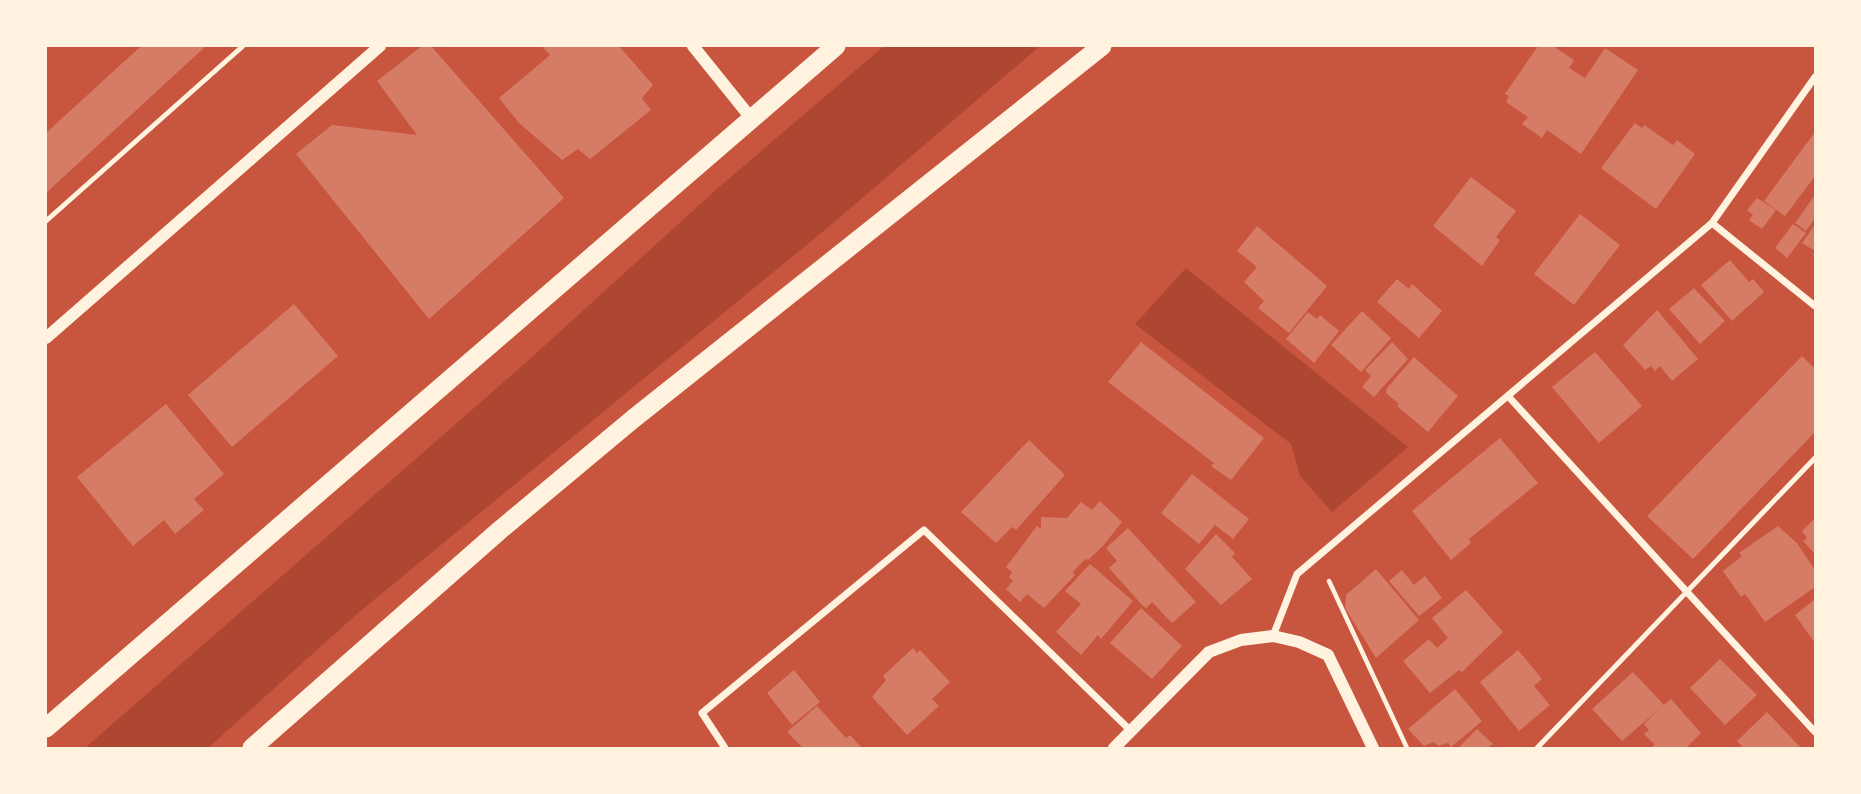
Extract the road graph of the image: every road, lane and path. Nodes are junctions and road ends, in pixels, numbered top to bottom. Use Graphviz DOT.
graph roads {
  1 [pos="243,46"];
  2 [pos="380,46"];
  3 [pos="693,46"];
  4 [pos="836,46"];
  5 [pos="1102,46"];
  6 [pos="1815,77"];
  7 [pos="751,118"];
  8 [pos="46,221"];
  9 [pos="1712,223"];
  10 [pos="1815,306"];
  11 [pos="46,338"];
  12 [pos="1508,396"];
  13 [pos="1815,458"];
  14 [pos="1329,581"];
  15 [pos="1686,594"];
  16 [pos="1273,636"];
  17 [pos="46,728"];
  18 [pos="1131,731"];
  19 [pos="1815,733"];
  20 [pos="253,748"];
  21 [pos="725,748"];
  22 [pos="1114,748"];
  23 [pos="1373,748"];
  24 [pos="1407,748"];
  25 [pos="1537,748"];
  1 -- 8 [label="lane"];
  2 -- 11 [label="street"];
  3 -- 7 [label="street"];
  4 -- 7 [label="highway"];
  5 -- 20 [label="highway"];
  6 -- 9 [label="street"];
  7 -- 17 [label="highway"];
  9 -- 10 [label="street"];
  9 -- 12 [label="street"];
  12 -- 15 [label="street"];
  12 -- 16 [label="street"];
  13 -- 15 [label="lane"];
  14 -- 24 [label="path"];
  15 -- 19 [label="street"];
  15 -- 25 [label="lane"];
  16 -- 18 [label="street"];
  16 -- 23 [label="street"];
  18 -- 21 [label="street"];
  18 -- 22 [label="street"];
}
